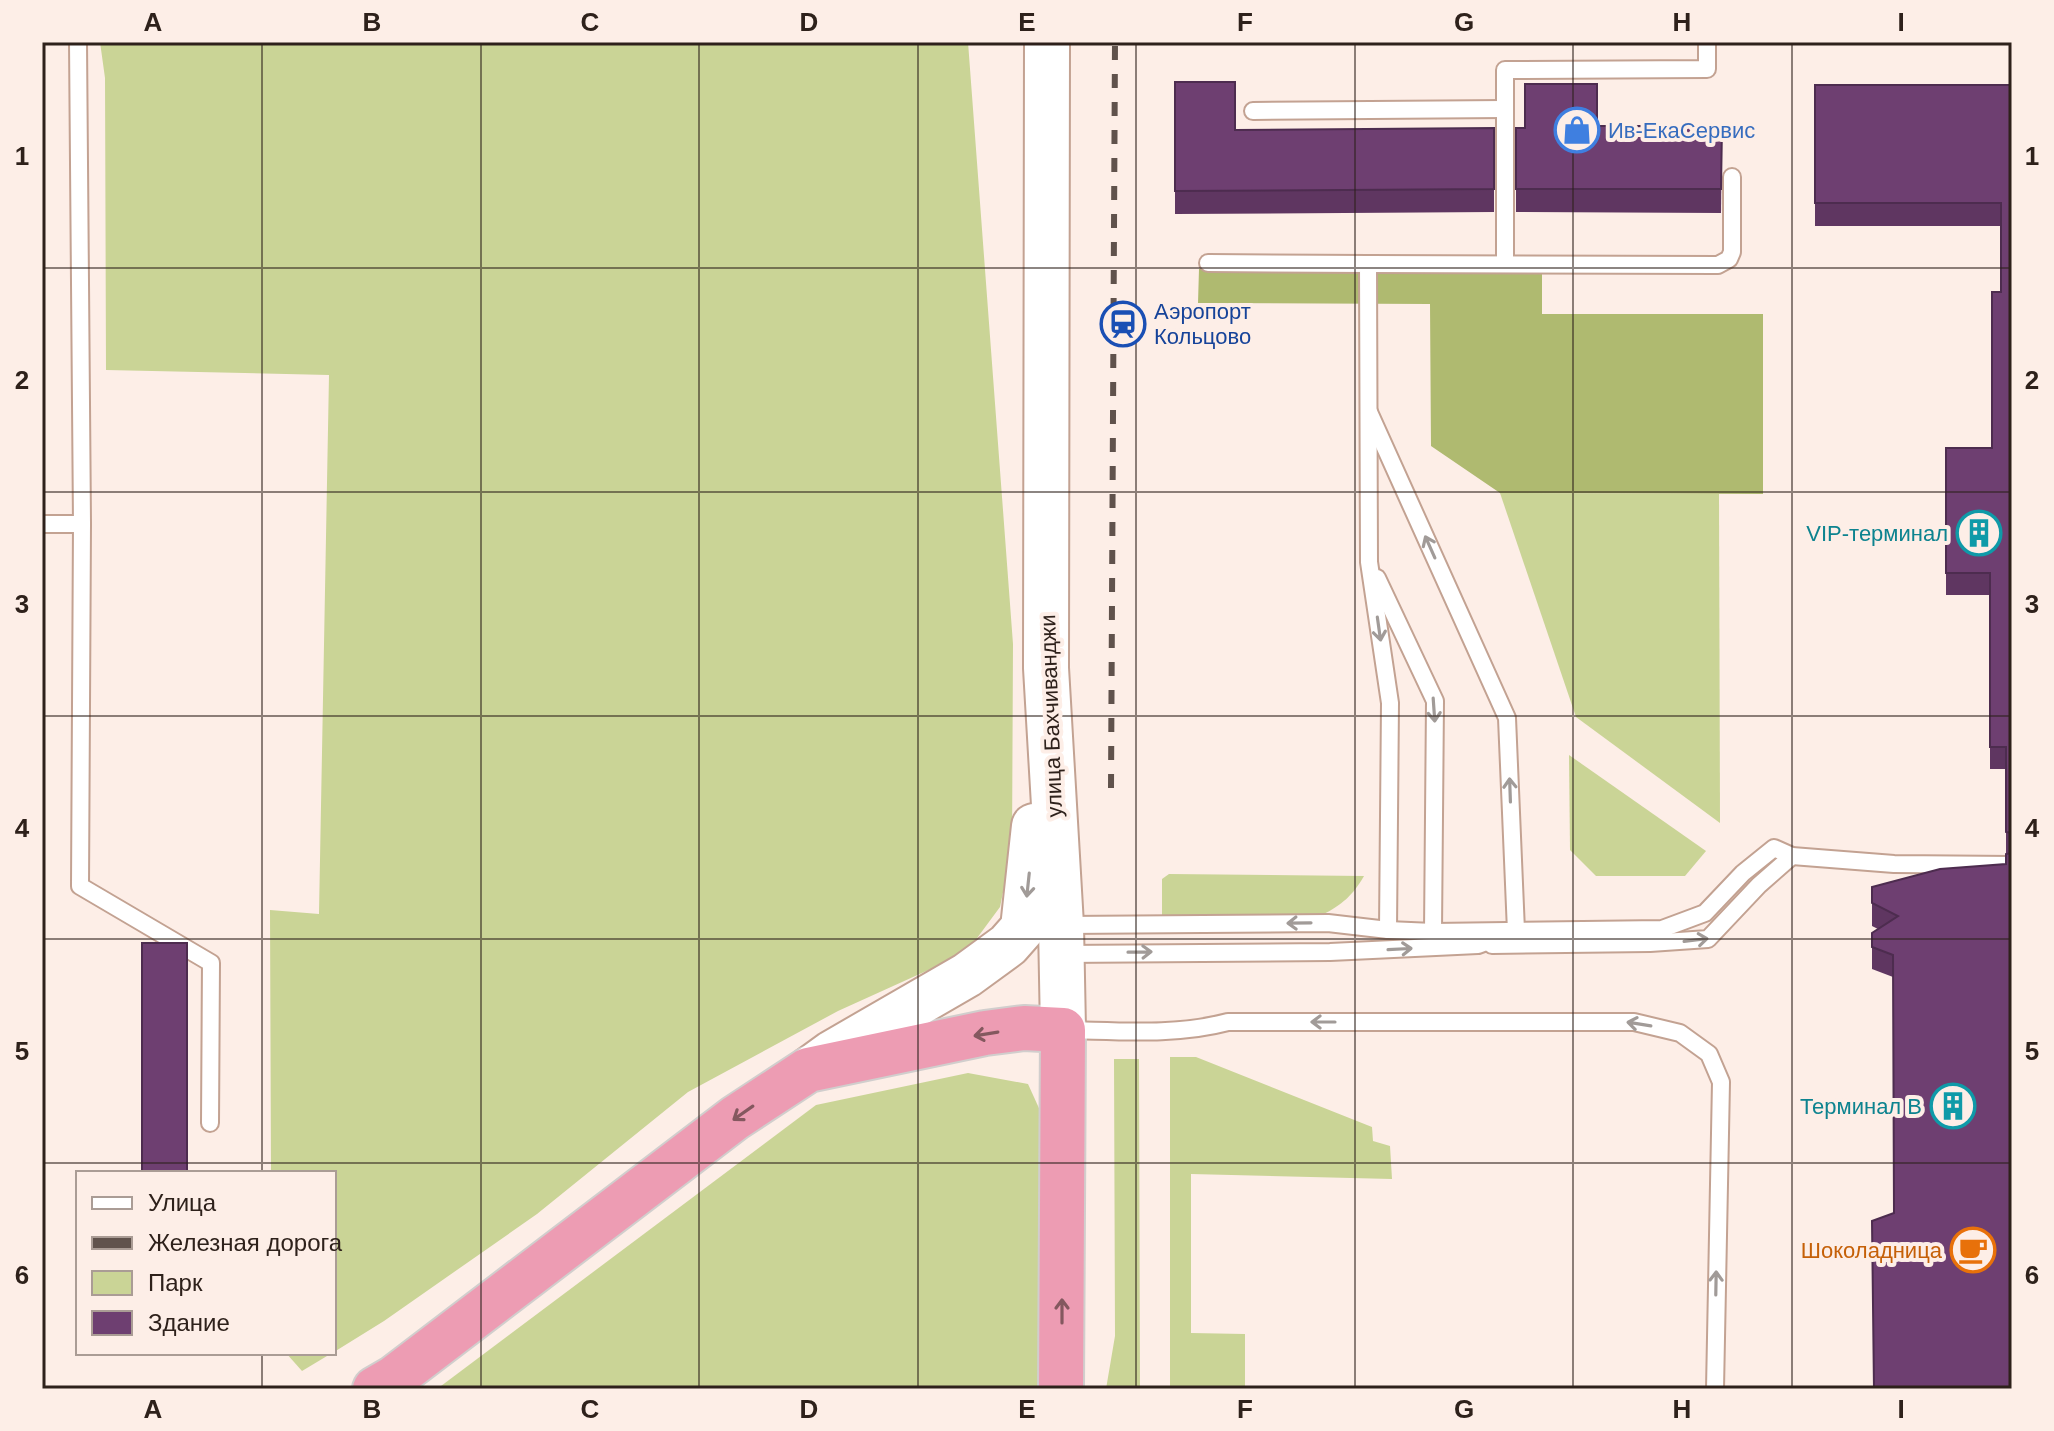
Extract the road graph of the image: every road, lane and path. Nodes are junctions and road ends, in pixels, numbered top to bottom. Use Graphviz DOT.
graph roads {
  1 [pos="78,42"];
  2 [pos="1047,42"];
  3 [pos="1707,42"];
  4 [pos="1505,109"];
  5 [pos="1253,111"];
  6 [pos="1732,177"];
  7 [pos="1208,263"];
  8 [pos="1368,264"];
  9 [pos="1505,264"];
  10 [pos="1369,412"];
  11 [pos="42,524"];
  12 [pos="82,524"];
  13 [pos="1369,562"];
  14 [pos="1792,856"];
  15 [pos="2012,865"];
  16 [pos="1388,930"];
  17 [pos="1516,931"];
  18 [pos="1046,932"];
  19 [pos="1433,932"];
  20 [pos="1478,945"];
  21 [pos="1063,1030"];
  22 [pos="808,1070"];
  23 [pos="210,1123"];
  24 [pos="538,1267"];
  25 [pos="375,1389"];
  26 [pos="406,1389"];
  27 [pos="1061,1389"];
  28 [pos="1715,1389"];
  1 -- 12 [label="lane"];
  2 -- 18 [label="main road, улица Бахчиванджи"];
  3 -- 4 [label="lane"];
  4 -- 5 [label="lane"];
  4 -- 9 [label="lane"];
  6 -- 9 [label="lane"];
  7 -- 8 [label="lane"];
  8 -- 9 [label="lane"];
  8 -- 10 [label="lane"];
  10 -- 13 [label="lane"];
  17 -- 10 [label="lane, one-way"];
  11 -- 12 [label="lane"];
  12 -- 23 [label="lane"];
  13 -- 16 [label="lane, one-way"];
  13 -- 19 [label="lane, one-way"];
  14 -- 15 [label="lane"];
  14 -- 17 [label="lane"];
  20 -- 14 [label="lane, one-way"];
  16 -- 18 [label="lane, one-way"];
  16 -- 19 [label="lane"];
  17 -- 19 [label="lane"];
  17 -- 20 [label="lane"];
  18 -- 20 [label="lane, one-way"];
  18 -- 21 [label="main road, улица Бахчиванджи"];
  18 -- 22 [label="main road"];
  21 -- 22 [label="highway, one-way"];
  27 -- 21 [label="highway, улица Бахчиванджи, one-way"];
  28 -- 21 [label="lane, one-way"];
  22 -- 24 [label="highway, one-way"];
  24 -- 25 [label="highway"];
  24 -- 26 [label="highway"];
}
